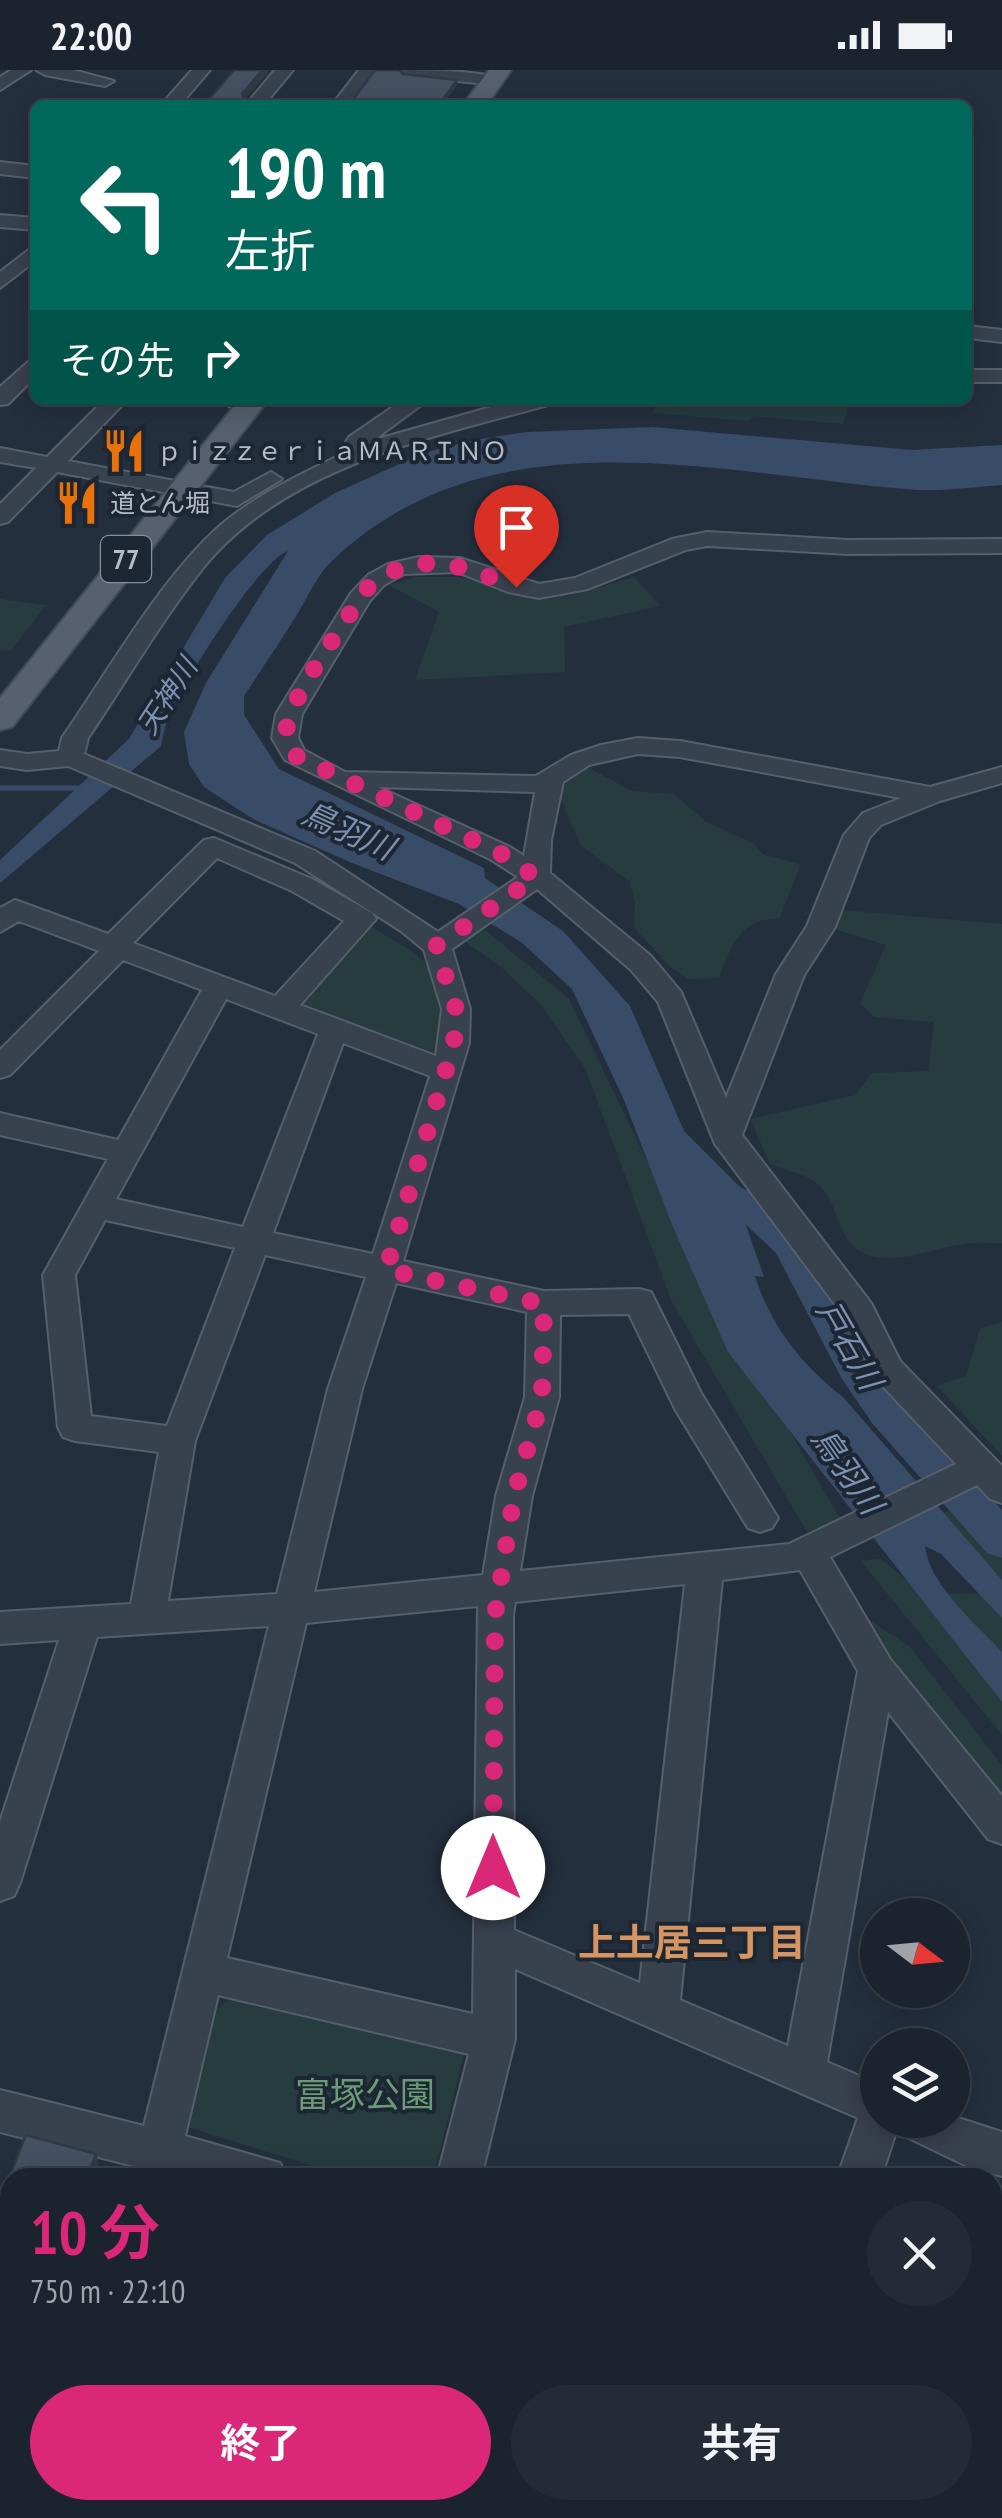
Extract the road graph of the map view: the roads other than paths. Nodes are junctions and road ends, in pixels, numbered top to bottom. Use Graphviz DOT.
graph roads {
  1 [pos="22,70"];
  2 [pos="45,70"];
  3 [pos="123,70"];
  4 [pos="200,70"];
  5 [pos="284,70"];
  6 [pos="368,70"];
  7 [pos="404,70"];
  8 [pos="488,74"];
  9 [pos="0,85"];
  10 [pos="174,100"];
  11 [pos="260,100"];
  12 [pos="345,100"];
  13 [pos="461,100"];
  14 [pos="477,100"];
  15 [pos="30,166"];
  16 [pos="0,168"];
  17 [pos="0,221"];
  18 [pos="30,224"];
  19 [pos="972,332"];
  20 [pos="1002,336"];
  21 [pos="30,371"];
  22 [pos="972,376"];
  23 [pos="1002,376"];
  24 [pos="0,400"];
  25 [pos="111,405"];
  26 [pos="227,405"];
  27 [pos="249,405"];
  28 [pos="410,405"];
  29 [pos="521,405"];
  30 [pos="0,455"];
  31 [pos="51,465"];
  32 [pos="170,488"];
  33 [pos="0,516"];
  34 [pos="1002,546"];
  35 [pos="0,686"];
  36 [pos="0,720"];
  37 [pos="0,758"];
  38 [pos="81,763"];
  39 [pos="1002,775"];
  40 [pos="335,777"];
  41 [pos="550,780"];
  42 [pos="931,795"];
  43 [pos="536,877"];
  44 [pos="0,923"];
  45 [pos="441,942"];
  46 [pos="118,948"];
  47 [pos="219,986"];
  48 [pos="280,1009"];
  49 [pos="334,1029"];
  50 [pos="0,1068"];
  51 [pos="446,1071"];
  52 [pos="0,1124"];
  53 [pos="726,1136"];
  54 [pos="127,1153"];
  55 [pos="98,1207"];
  56 [pos="251,1242"];
  57 [pos="386,1270"];
  58 [pos="544,1304"];
  59 [pos="178,1441"];
  60 [pos="985,1477"];
  61 [pos="760,1518"];
  62 [pos="814,1549"];
  63 [pos="705,1567"];
  64 [pos="498,1587"];
  65 [pos="294,1608"];
  66 [pos="147,1618"];
  67 [pos="84,1622"];
  68 [pos="0,1628"];
  69 [pos="877,1670"];
  70 [pos="1002,1826"];
  71 [pos="0,1883"];
  72 [pos="492,1940"];
  73 [pos="204,1972"];
  74 [pos="658,2008"];
  75 [pos="494,2040"];
  76 [pos="804,2073"];
  77 [pos="860,2097"];
  78 [pos="0,2111"];
  79 [pos="872,2138"];
  80 [pos="953,2138"];
  81 [pos="1002,2153"];
  82 [pos="157,2164"];
  83 [pos="188,2168"];
  84 [pos="462,2168"];
  85 [pos="862,2168"];
  1 -- 9 [label="street"];
  2 -- 3 [label="street"];
  4 -- 10 [label="street"];
  5 -- 11 [label="street"];
  6 -- 12 [label="street"];
  7 -- 8 [label="street"];
  8 -- 13 [label="main road"];
  8 -- 14 [label="main road"];
  15 -- 16 [label="street"];
  17 -- 18 [label="street"];
  19 -- 20 [label="street"];
  21 -- 24 [label="street"];
  22 -- 23 [label="street"];
  25 -- 31 [label="street"];
  26 -- 32 [label="main road, 77"];
  27 -- 32 [label="main road, 77"];
  28 -- 32 [label="street"];
  29 -- 38 [label="street"];
  30 -- 31 [label="street"];
  31 -- 32 [label="street"];
  31 -- 33 [label="street"];
  32 -- 35 [label="main road, 77"];
  32 -- 36 [label="main road, 77"];
  34 -- 40 [label="street"];
  37 -- 38 [label="street"];
  38 -- 45 [label="street"];
  39 -- 42 [label="street"];
  40 -- 41 [label="street"];
  40 -- 43 [label="street"];
  41 -- 42 [label="street"];
  41 -- 43 [label="street"];
  42 -- 53 [label="street"];
  43 -- 45 [label="street"];
  43 -- 53 [label="street"];
  44 -- 46 [label="street"];
  45 -- 51 [label="street"];
  46 -- 47 [label="street"];
  46 -- 48 [label="street"];
  46 -- 50 [label="street"];
  47 -- 48 [label="street"];
  47 -- 54 [label="street"];
  48 -- 49 [label="street"];
  49 -- 51 [label="street"];
  49 -- 56 [label="street"];
  51 -- 57 [label="street"];
  52 -- 54 [label="street"];
  53 -- 60 [label="street"];
  54 -- 55 [label="street"];
  55 -- 56 [label="street"];
  55 -- 59 [label="street"];
  56 -- 57 [label="street"];
  56 -- 59 [label="street"];
  57 -- 58 [label="street"];
  57 -- 65 [label="street"];
  58 -- 61 [label="street"];
  58 -- 64 [label="street"];
  59 -- 66 [label="street"];
  60 -- 62 [label="street"];
  62 -- 63 [label="street"];
  62 -- 69 [label="street"];
  63 -- 64 [label="street"];
  63 -- 74 [label="street"];
  64 -- 65 [label="street"];
  64 -- 72 [label="street"];
  65 -- 66 [label="street"];
  65 -- 73 [label="street"];
  66 -- 67 [label="street"];
  67 -- 68 [label="street"];
  67 -- 71 [label="street"];
  69 -- 70 [label="street"];
  69 -- 76 [label="street"];
  72 -- 74 [label="street"];
  72 -- 75 [label="street"];
  73 -- 75 [label="street"];
  73 -- 82 [label="street"];
  74 -- 76 [label="street"];
  75 -- 84 [label="street"];
  76 -- 77 [label="street"];
  78 -- 82 [label="street"];
  79 -- 85 [label="street"];
  80 -- 81 [label="street"];
  82 -- 83 [label="street"];
}
